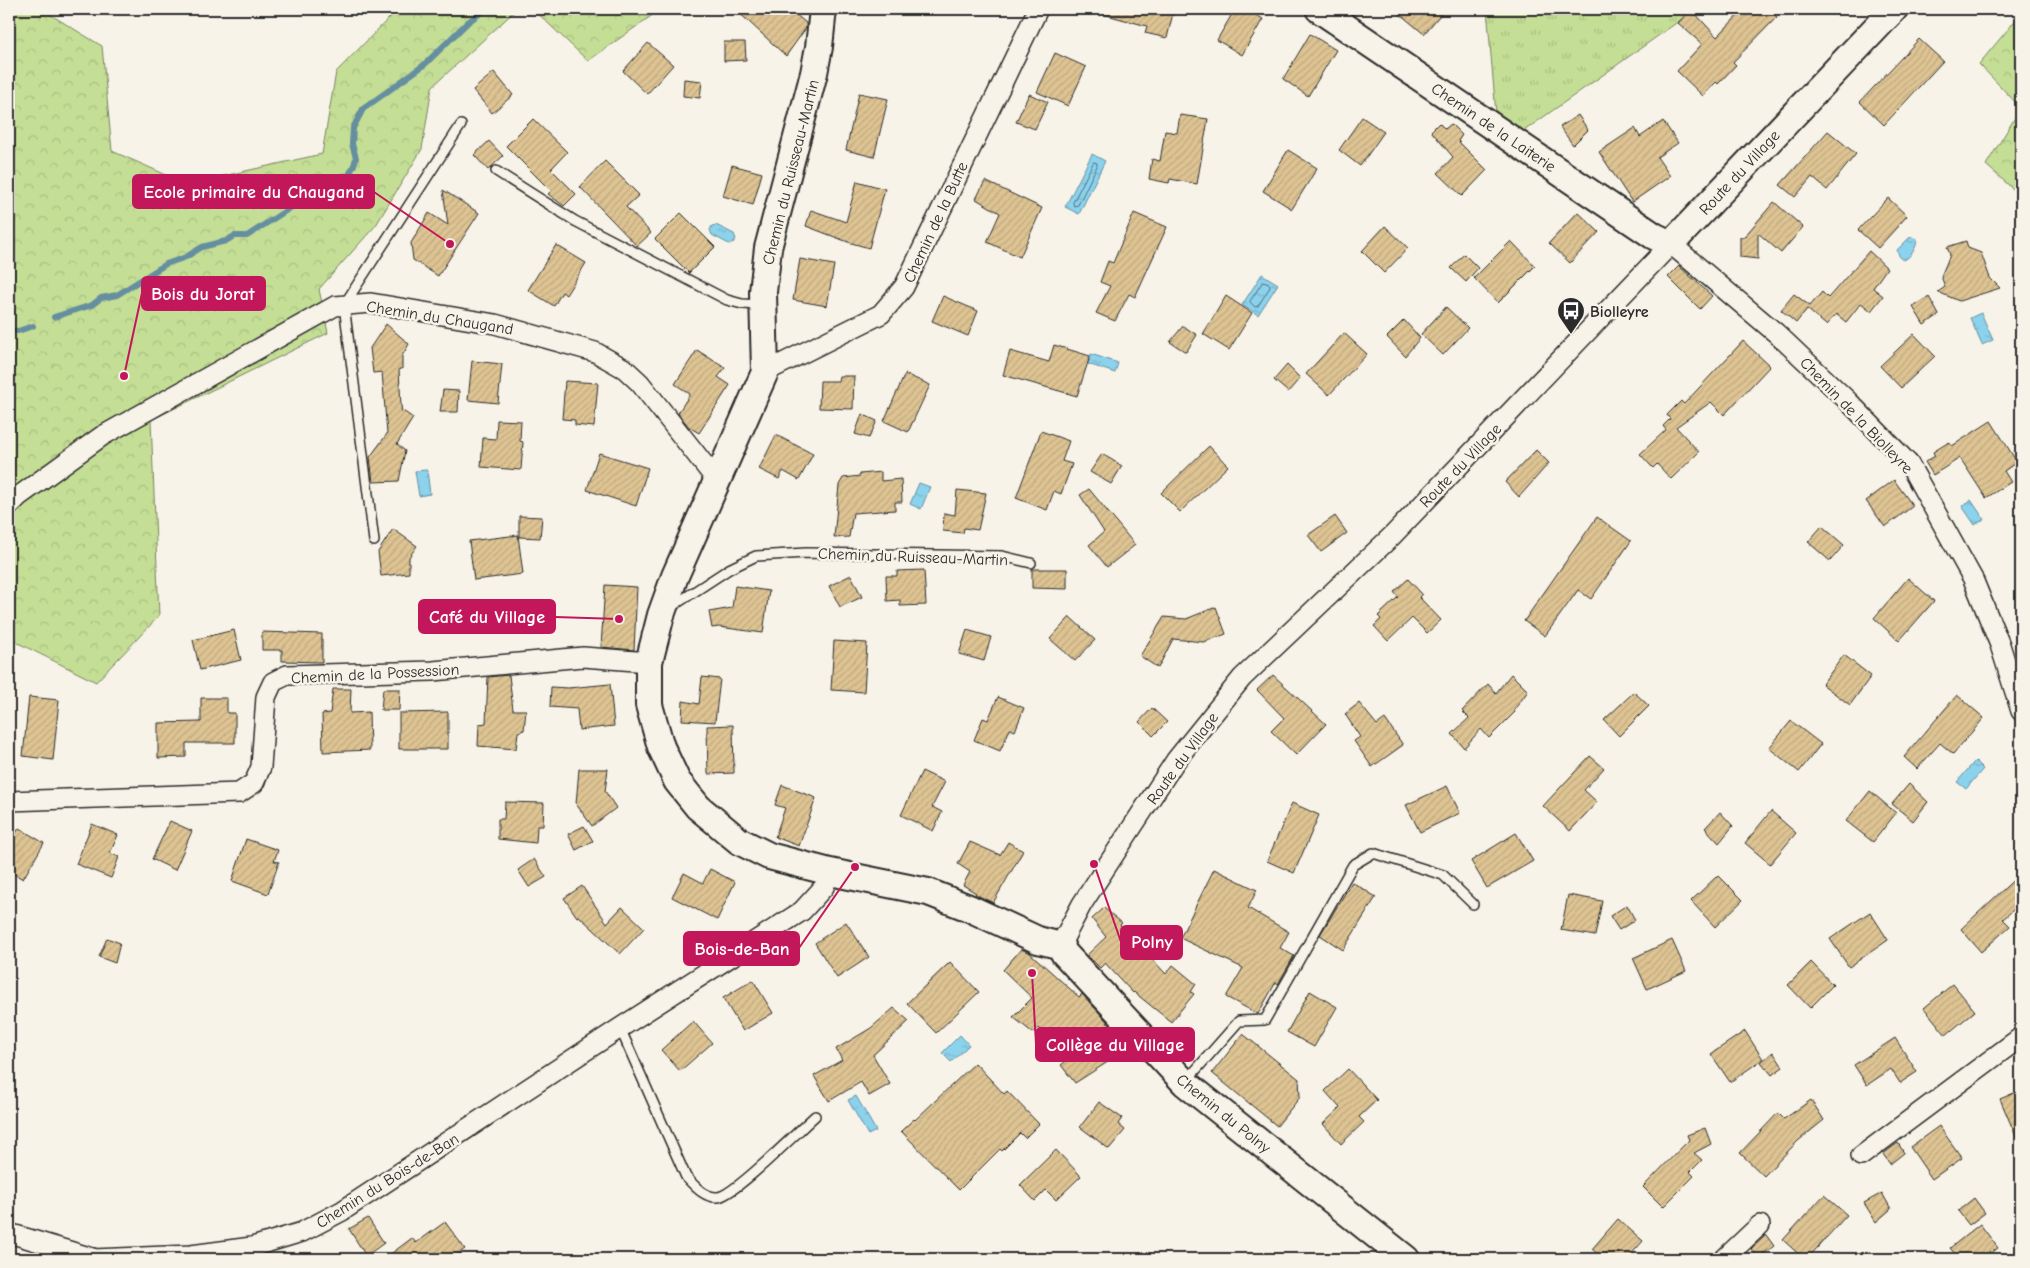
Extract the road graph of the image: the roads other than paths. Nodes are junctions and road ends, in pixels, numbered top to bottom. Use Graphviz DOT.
graph roads {
  1 [pos="823,9"];
  2 [pos="1038,9"];
  3 [pos="1319,9"];
  4 [pos="1894,9"];
  5 [pos="461,125"];
  6 [pos="496,171"];
  7 [pos="1671,244"];
  8 [pos="344,305"];
  9 [pos="764,306"];
  10 [pos="765,372"];
  11 [pos="718,482"];
  12 [pos="9,506"];
  13 [pos="374,541"];
  14 [pos="1031,562"];
  15 [pos="661,614"];
  16 [pos="649,662"];
  17 [pos="2021,711"];
  18 [pos="9,801"];
  19 [pos="830,872"];
  20 [pos="1473,904"];
  21 [pos="1062,946"];
  22 [pos="620,1028"];
  23 [pos="2021,1037"];
  24 [pos="1185,1082"];
  25 [pos="815,1116"];
  26 [pos="1861,1156"];
  27 [pos="1760,1226"];
  28 [pos="9,1233"];
  29 [pos="94,1259"];
  30 [pos="1406,1259"];
  31 [pos="1724,1259"];
  1 -- 9 [label="street, Chemin du Ruisseau-Martin"];
  2 -- 10 [label="street, Chemin de la Butte"];
  3 -- 7 [label="street, Chemin de la Laiterie"];
  4 -- 7 [label="street, Route du Village"];
  5 -- 8 [label="lane"];
  6 -- 9 [label="lane"];
  7 -- 17 [label="street, Chemin de la Biolleyre"];
  7 -- 21 [label="street, Route du Village"];
  8 -- 11 [label="street, Chemin du Chaugand"];
  8 -- 12 [label="street, Chemin du Chaugand"];
  8 -- 13 [label="lane"];
  9 -- 10 [label="street, Chemin du Ruisseau-Martin"];
  10 -- 11 [label="street, Chemin du Ruisseau-Martin"];
  11 -- 15 [label="street, Chemin du Ruisseau-Martin"];
  14 -- 15 [label="lane, Chemin du Ruisseau-Martin"];
  15 -- 16 [label="street, Chemin du Ruisseau-Martin"];
  16 -- 18 [label="street, Chemin de la Possession"];
  16 -- 19 [label="street, Chemin du Ruisseau-Martin"];
  19 -- 21 [label="street, Chemin du Ruisseau-Martin"];
  19 -- 22 [label="street, Chemin du Bois-de-Ban"];
  20 -- 24 [label="lane"];
  21 -- 24 [label="street, Chemin du Polny"];
  22 -- 25 [label="lane"];
  22 -- 29 [label="street, Chemin du Bois-de-Ban"];
  23 -- 26 [label="street"];
  24 -- 30 [label="street, Chemin du Polny"];
  27 -- 31 [label="street"];
  28 -- 29 [label="street, Chemin du Bois-de-Ban"];
}
